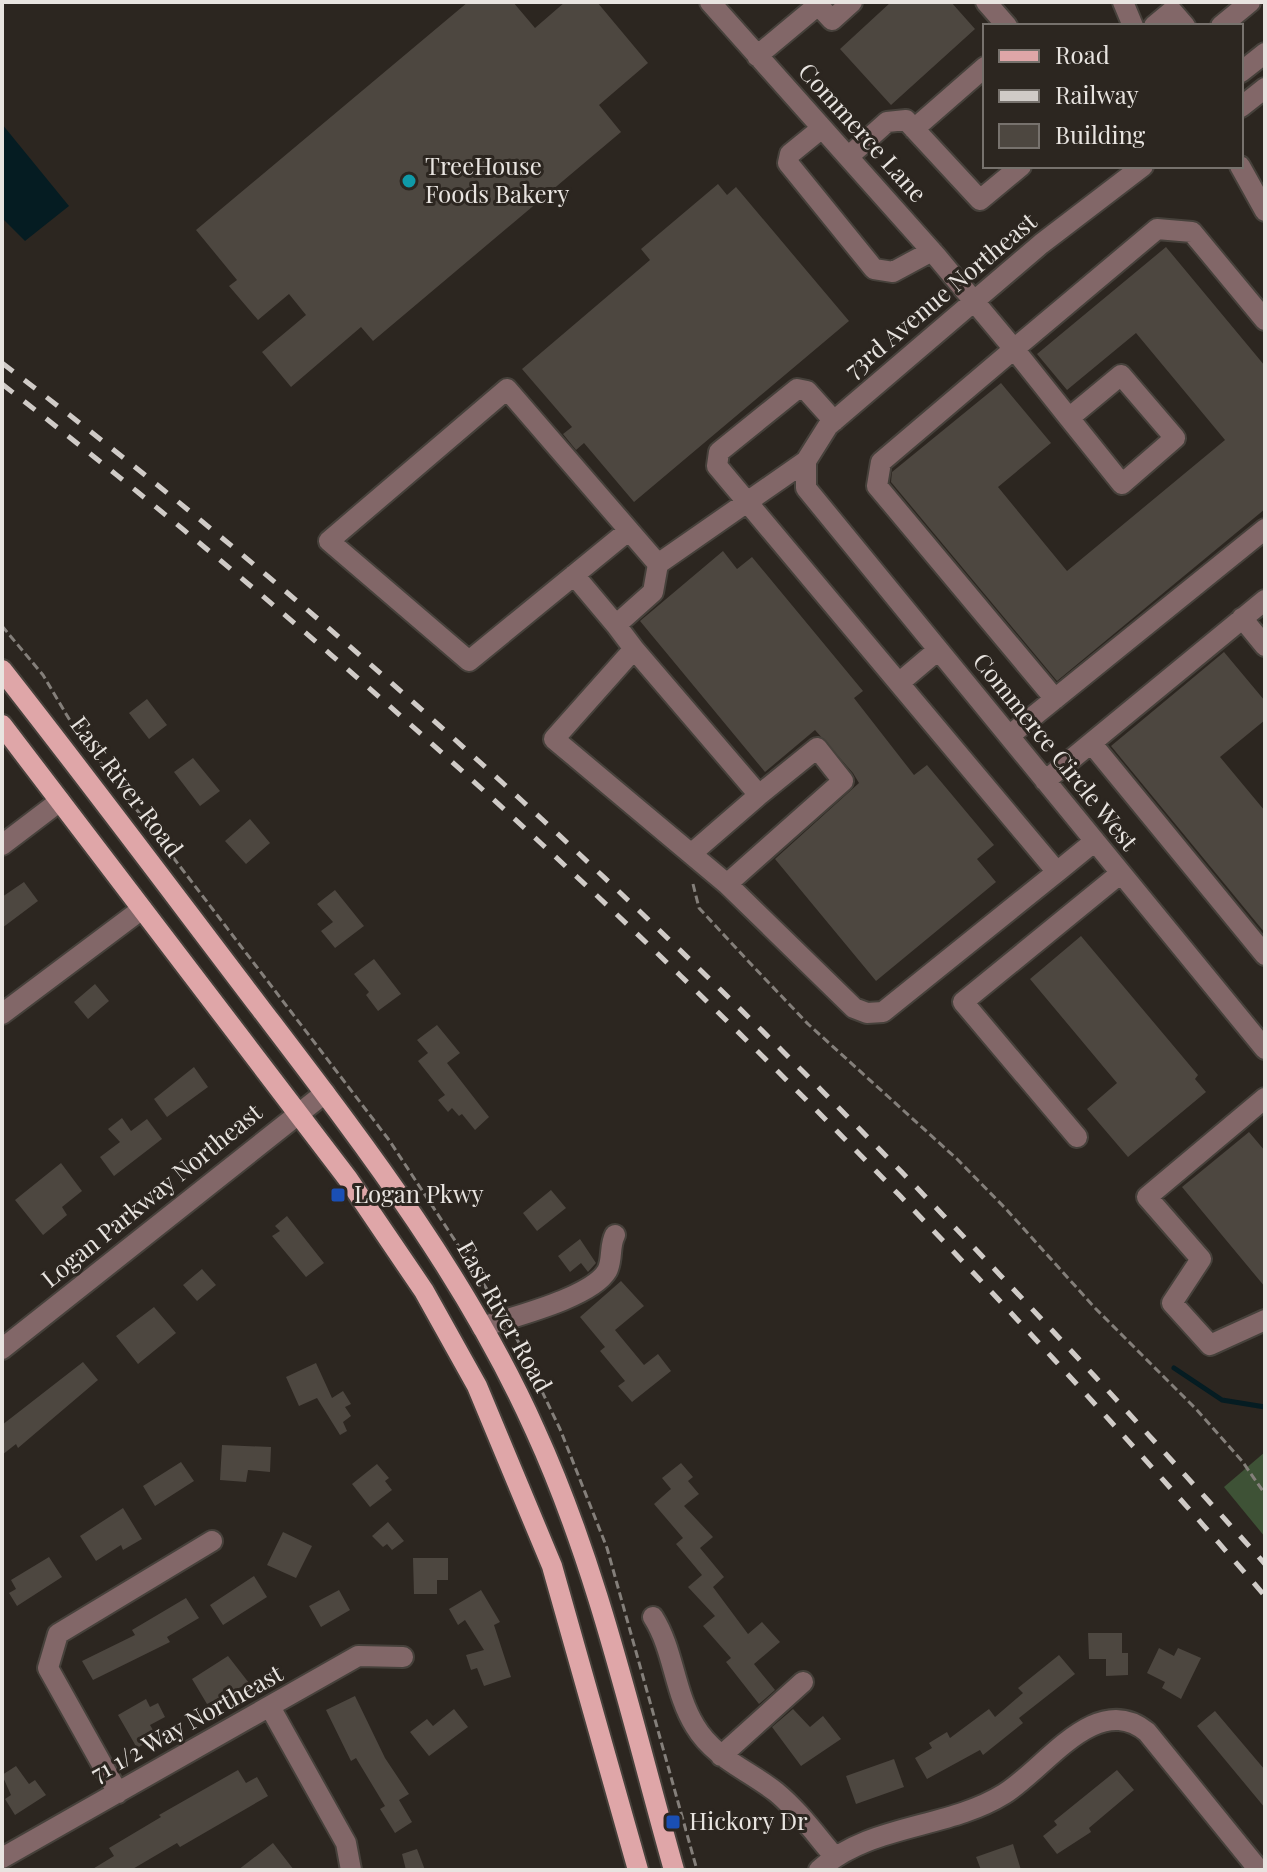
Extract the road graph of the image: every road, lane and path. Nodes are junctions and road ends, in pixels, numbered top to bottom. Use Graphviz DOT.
graph roads {
  1 [pos="710,2"];
  2 [pos="852,2"];
  3 [pos="986,2"];
  4 [pos="1123,2"];
  5 [pos="1250,2"];
  6 [pos="817,3"];
  7 [pos="1005,24"];
  8 [pos="1132,24"];
  9 [pos="1156,24"];
  10 [pos="1183,24"];
  11 [pos="1223,24"];
  12 [pos="1265,53"];
  13 [pos="757,56"];
  14 [pos="983,69"];
  15 [pos="1243,70"];
  16 [pos="1265,88"];
  17 [pos="1243,105"];
  18 [pos="822,128"];
  19 [pos="914,129"];
  20 [pos="848,157"];
  21 [pos="1019,168"];
  22 [pos="1140,168"];
  23 [pos="1241,168"];
  24 [pos="1262,198"];
  25 [pos="932,251"];
  26 [pos="972,302"];
  27 [pos="1265,320"];
  28 [pos="1014,349"];
  29 [pos="1069,418"];
  30 [pos="834,421"];
  31 [pos="806,461"];
  32 [pos="747,502"];
  33 [pos="1265,529"];
  34 [pos="628,531"];
  35 [pos="658,564"];
  36 [pos="574,575"];
  37 [pos="1265,600"];
  38 [pos="1242,618"];
  39 [pos="616,625"];
  40 [pos="1265,646"];
  41 [pos="634,649"];
  42 [pos="938,650"];
  43 [pos="2,670"];
  44 [pos="899,683"];
  45 [pos="1055,699"];
  46 [pos="2,725"];
  47 [pos="1009,736"];
  48 [pos="1092,744"];
  49 [pos="1045,781"];
  50 [pos="759,795"];
  51 [pos="54,805"];
  52 [pos="1095,841"];
  53 [pos="2,845"];
  54 [pos="691,854"];
  55 [pos="1057,872"];
  56 [pos="1121,873"];
  57 [pos="693,884"];
  58 [pos="727,884"];
  59 [pos="142,909"];
  60 [pos="1265,955"];
  61 [pos="2,1014"];
  62 [pos="1265,1049"];
  63 [pos="325,1093"];
  64 [pos="1265,1098"];
  65 [pos="297,1114"];
  66 [pos="1077,1137"];
  67 [pos="615,1235"];
  68 [pos="1265,1320"];
  69 [pos="482,1327"];
  70 [pos="2,1349"];
  71 [pos="1265,1494"];
  72 [pos="212,1541"];
  73 [pos="653,1617"];
  74 [pos="403,1657"];
  75 [pos="803,1682"];
  76 [pos="270,1707"];
  77 [pos="721,1756"];
  78 [pos="118,1793"];
  79 [pos="834,1856"];
  80 [pos="2,1858"];
  81 [pos="351,1870"];
  82 [pos="638,1870"];
  83 [pos="674,1870"];
  84 [pos="819,1870"];
  85 [pos="1259,1870"];
  1 -- 13 [label="street, Commerce Lane"];
  2 -- 6 [label="street"];
  3 -- 7 [label="street"];
  4 -- 8 [label="street"];
  5 -- 11 [label="street"];
  6 -- 13 [label="street"];
  9 -- 10 [label="street"];
  12 -- 15 [label="street"];
  13 -- 18 [label="street, Commerce Lane"];
  14 -- 19 [label="street"];
  16 -- 17 [label="street"];
  18 -- 20 [label="street, Commerce Lane"];
  18 -- 25 [label="street"];
  19 -- 20 [label="street"];
  19 -- 21 [label="street"];
  20 -- 25 [label="street, Commerce Lane"];
  22 -- 26 [label="street, 73rd Avenue Northeast"];
  23 -- 24 [label="street"];
  25 -- 26 [label="street, Commerce Lane"];
  26 -- 28 [label="street, Commerce Lane"];
  26 -- 30 [label="street, 73rd Avenue Northeast"];
  27 -- 28 [label="street"];
  28 -- 29 [label="street, Commerce Lane"];
  28 -- 45 [label="street"];
  29 -- 29 [label="street, Commerce Lane"];
  30 -- 31 [label="street, 73rd Avenue Northeast"];
  30 -- 32 [label="street"];
  31 -- 32 [label="street"];
  31 -- 42 [label="street, Commerce Circle West"];
  32 -- 35 [label="street"];
  32 -- 44 [label="street"];
  33 -- 45 [label="street"];
  34 -- 35 [label="street"];
  34 -- 36 [label="street"];
  34 -- 36 [label="street"];
  35 -- 39 [label="street"];
  36 -- 39 [label="street"];
  37 -- 38 [label="street"];
  38 -- 40 [label="street"];
  38 -- 48 [label="street"];
  39 -- 41 [label="street"];
  41 -- 50 [label="street"];
  41 -- 54 [label="street"];
  42 -- 44 [label="street"];
  42 -- 47 [label="street, Commerce Circle West"];
  43 -- 63 [label="main road, East River Road"];
  44 -- 55 [label="street"];
  45 -- 47 [label="street"];
  46 -- 51 [label="main road"];
  47 -- 49 [label="street, Commerce Circle West"];
  48 -- 49 [label="street"];
  48 -- 60 [label="street"];
  49 -- 52 [label="street, Commerce Circle West"];
  50 -- 54 [label="street"];
  50 -- 58 [label="street"];
  51 -- 53 [label="street"];
  51 -- 59 [label="main road"];
  52 -- 55 [label="street"];
  52 -- 56 [label="street, Commerce Circle West"];
  54 -- 58 [label="street"];
  55 -- 58 [label="street"];
  56 -- 62 [label="street, Commerce Circle West"];
  56 -- 66 [label="street"];
  57 -- 71 [label="path"];
  59 -- 61 [label="street"];
  59 -- 65 [label="main road"];
  63 -- 65 [label="street, Logan Parkway Northeast"];
  63 -- 69 [label="main road, East River Road"];
  64 -- 68 [label="street"];
  65 -- 70 [label="street, Logan Parkway Northeast"];
  65 -- 82 [label="main road"];
  67 -- 69 [label="street"];
  69 -- 83 [label="main road, East River Road"];
  72 -- 78 [label="street"];
  73 -- 77 [label="street"];
  74 -- 76 [label="street, 71 1/2 Way Northeast"];
  75 -- 77 [label="street"];
  76 -- 78 [label="street, 71 1/2 Way Northeast"];
  76 -- 81 [label="street"];
  77 -- 79 [label="street"];
  78 -- 80 [label="street, 71 1/2 Way Northeast"];
  79 -- 84 [label="street"];
  79 -- 85 [label="street"];
}
